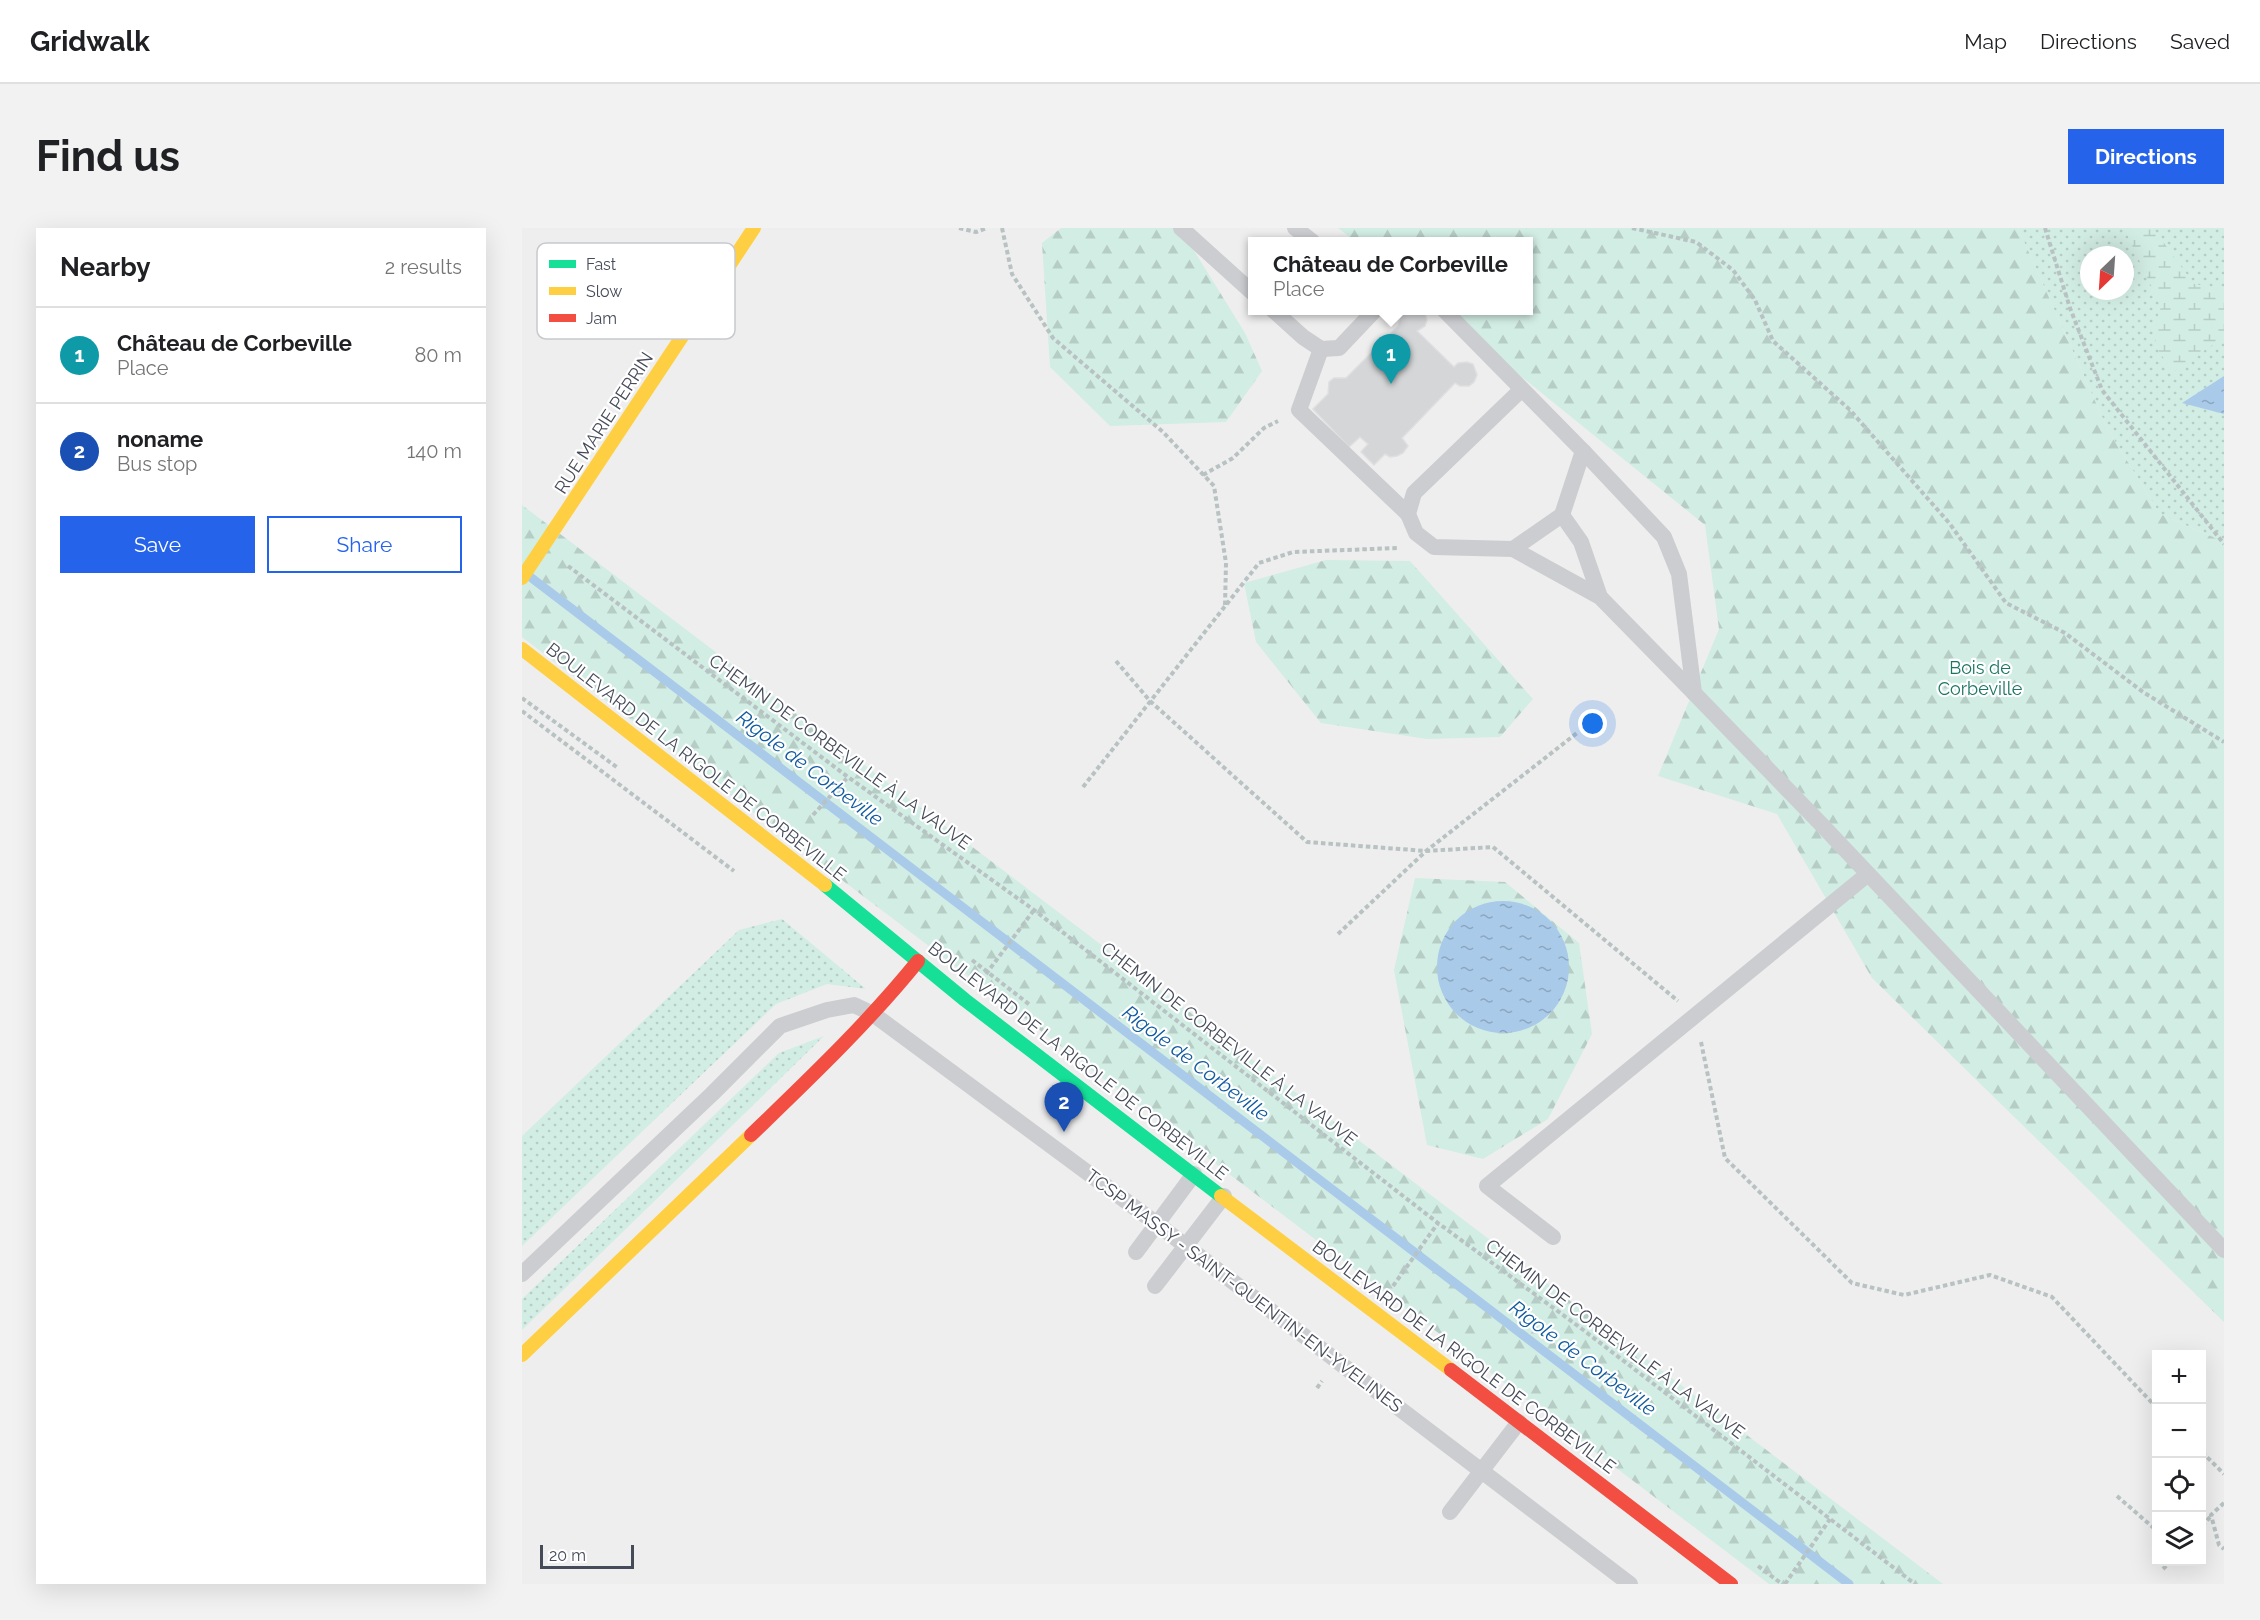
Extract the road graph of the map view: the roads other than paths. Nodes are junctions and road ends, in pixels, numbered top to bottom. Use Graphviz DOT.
graph roads {
  1 [pos="754,228"];
  2 [pos="1182,228"];
  3 [pos="735,257"];
  4 [pos="1248,287"];
  5 [pos="1279,315"];
  6 [pos="1370,315"];
  7 [pos="1449,315"];
  8 [pos="681,339"];
  9 [pos="1321,349"];
  10 [pos="1521,390"];
  11 [pos="1583,451"];
  12 [pos="1408,514"];
  13 [pos="1562,515"];
  14 [pos="1513,549"];
  15 [pos="522,578"];
  16 [pos="1600,597"];
  17 [pos="522,649"];
  18 [pos="1694,693"];
  19 [pos="1868,874"];
  20 [pos="918,961"];
  21 [pos="873,1014"];
  22 [pos="1194,1174"];
  23 [pos="1224,1196"];
  24 [pos="1157,1224"];
  25 [pos="1553,1237"];
  26 [pos="1186,1246"];
  27 [pos="2224,1250"];
  28 [pos="1136,1252"];
  29 [pos="522,1274"];
  30 [pos="1155,1286"];
  31 [pos="522,1355"];
  32 [pos="1518,1422"];
  33 [pos="1481,1471"];
  34 [pos="1450,1512"];
  35 [pos="1630,1584"];
  36 [pos="1731,1584"];
  1 -- 3 [label="main road, RUE MARIE PERRIN"];
  2 -- 4 [label="lane"];
  5 -- 9 [label="lane"];
  6 -- 9 [label="lane"];
  7 -- 10 [label="lane"];
  8 -- 15 [label="main road, RUE MARIE PERRIN"];
  9 -- 12 [label="lane"];
  10 -- 11 [label="lane"];
  10 -- 12 [label="lane"];
  11 -- 13 [label="lane"];
  11 -- 18 [label="lane"];
  12 -- 14 [label="lane"];
  13 -- 14 [label="lane"];
  13 -- 16 [label="lane"];
  14 -- 16 [label="lane"];
  16 -- 18 [label="lane"];
  17 -- 20 [label="main road, BOULEVARD DE LA RIGOLE DE CORBEVILLE"];
  18 -- 19 [label="lane"];
  19 -- 25 [label="lane"];
  19 -- 27 [label="lane"];
  20 -- 21 [label="main road"];
  20 -- 22 [label="main road, BOULEVARD DE LA RIGOLE DE CORBEVILLE"];
  21 -- 24 [label="lane, TCSP MASSY - SAINT-QUENTIN-EN-YVELINES"];
  21 -- 29 [label="lane, TCSP MASSY - SAINT-QUENTIN-EN-YVELINES"];
  21 -- 31 [label="main road"];
  22 -- 23 [label="main road, BOULEVARD DE LA RIGOLE DE CORBEVILLE"];
  22 -- 24 [label="lane"];
  23 -- 26 [label="lane"];
  23 -- 32 [label="main road, BOULEVARD DE LA RIGOLE DE CORBEVILLE"];
  24 -- 26 [label="lane, TCSP MASSY - SAINT-QUENTIN-EN-YVELINES"];
  24 -- 28 [label="lane"];
  26 -- 30 [label="lane"];
  26 -- 33 [label="lane, TCSP MASSY - SAINT-QUENTIN-EN-YVELINES"];
  32 -- 33 [label="lane"];
  32 -- 36 [label="main road, BOULEVARD DE LA RIGOLE DE CORBEVILLE"];
  33 -- 34 [label="lane"];
  33 -- 35 [label="lane, TCSP MASSY - SAINT-QUENTIN-EN-YVELINES"];
}
